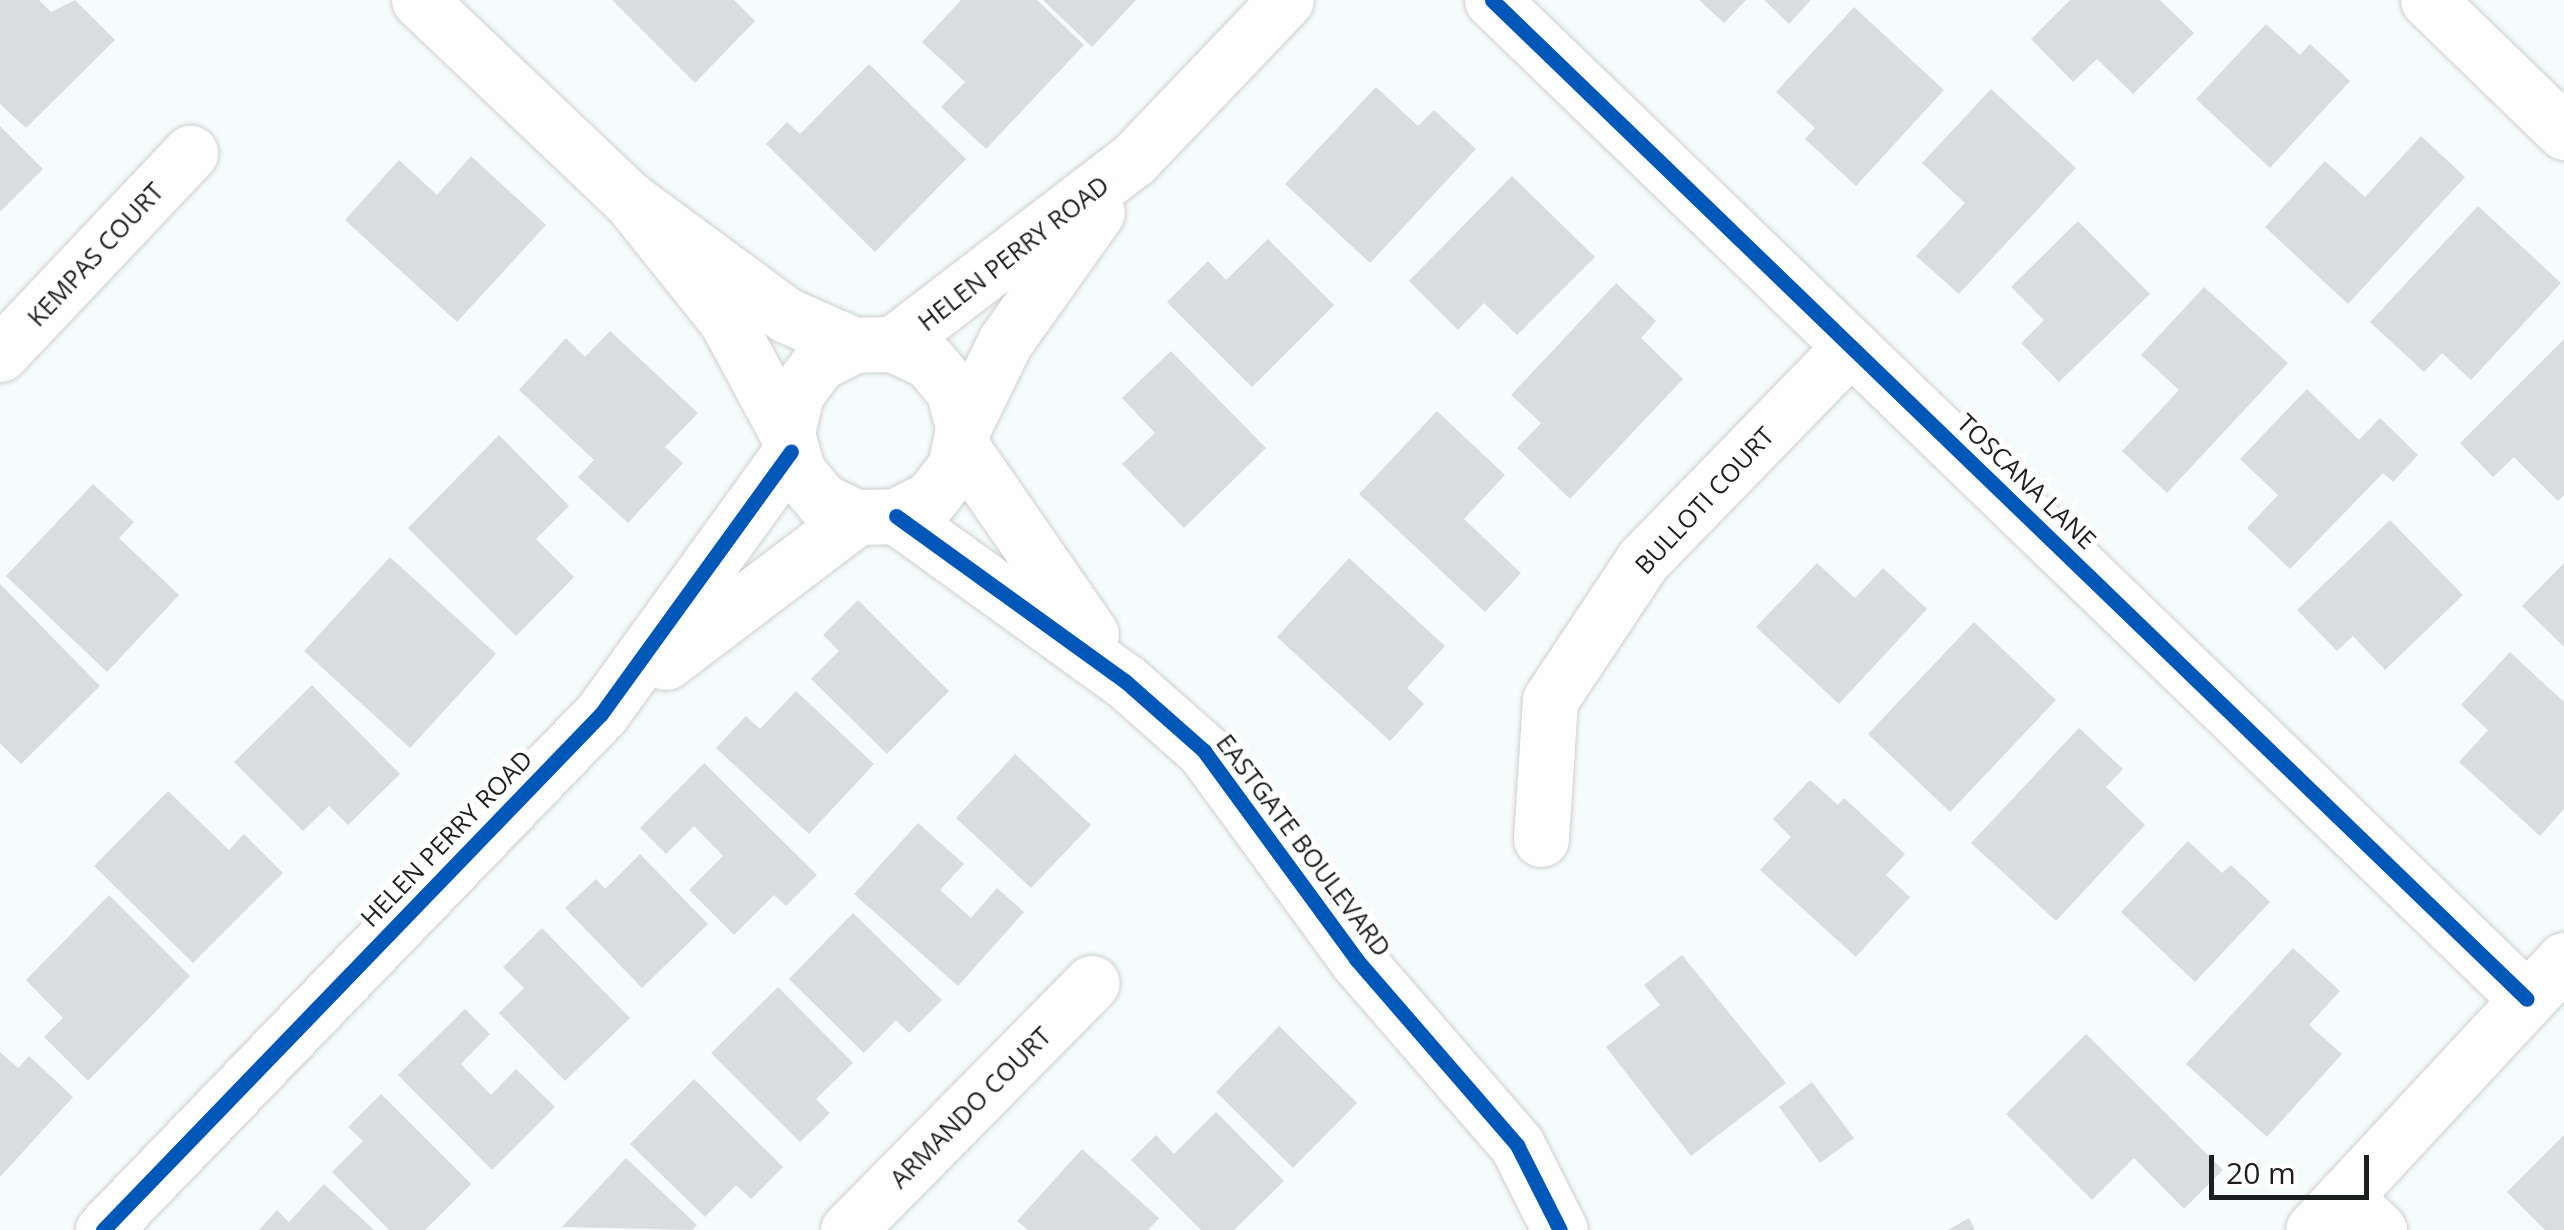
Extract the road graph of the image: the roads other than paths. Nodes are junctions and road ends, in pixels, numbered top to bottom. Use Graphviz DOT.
graph roads {
  1 [pos="419,0"];
  2 [pos="1286,0"];
  3 [pos="1492,0"];
  4 [pos="2428,0"];
  5 [pos="2564,132"];
  6 [pos="190,152"];
  7 [pos="1133,160"];
  8 [pos="630,200"];
  9 [pos="873,345"];
  10 [pos="1851,346"];
  11 [pos="0,354"];
  12 [pos="961,437"];
  13 [pos="789,442"];
  14 [pos="877,517"];
  15 [pos="1126,680"];
  16 [pos="601,714"];
  17 [pos="1541,839"];
  18 [pos="2546,980"];
  19 [pos="1092,984"];
  20 [pos="2345,1219"];
  21 [pos="102,1230"];
  22 [pos="848,1230"];
  23 [pos="1560,1230"];
  1 -- 8 [label="street"];
  2 -- 7 [label="street, HELEN PERRY ROAD"];
  3 -- 10 [label="street, TOSCANA LANE"];
  4 -- 5 [label="street"];
  6 -- 11 [label="street, KEMPAS COURT"];
  7 -- 9 [label="street, HELEN PERRY ROAD"];
  7 -- 12 [label="street, HELEN PERRY ROAD"];
  8 -- 9 [label="street"];
  8 -- 13 [label="street"];
  9 -- 12 [label="street"];
  9 -- 13 [label="street"];
  10 -- 17 [label="street, BULLOTI COURT"];
  10 -- 18 [label="street, TOSCANA LANE"];
  12 -- 14 [label="street"];
  12 -- 15 [label="street, EASTGATE BOULEVARD"];
  13 -- 14 [label="street"];
  13 -- 16 [label="street, HELEN PERRY ROAD"];
  14 -- 15 [label="street, EASTGATE BOULEVARD"];
  14 -- 16 [label="street, HELEN PERRY ROAD"];
  15 -- 23 [label="street, EASTGATE BOULEVARD"];
  16 -- 21 [label="street, HELEN PERRY ROAD"];
  18 -- 20 [label="street"];
  19 -- 22 [label="street, ARMANDO COURT"];
}
